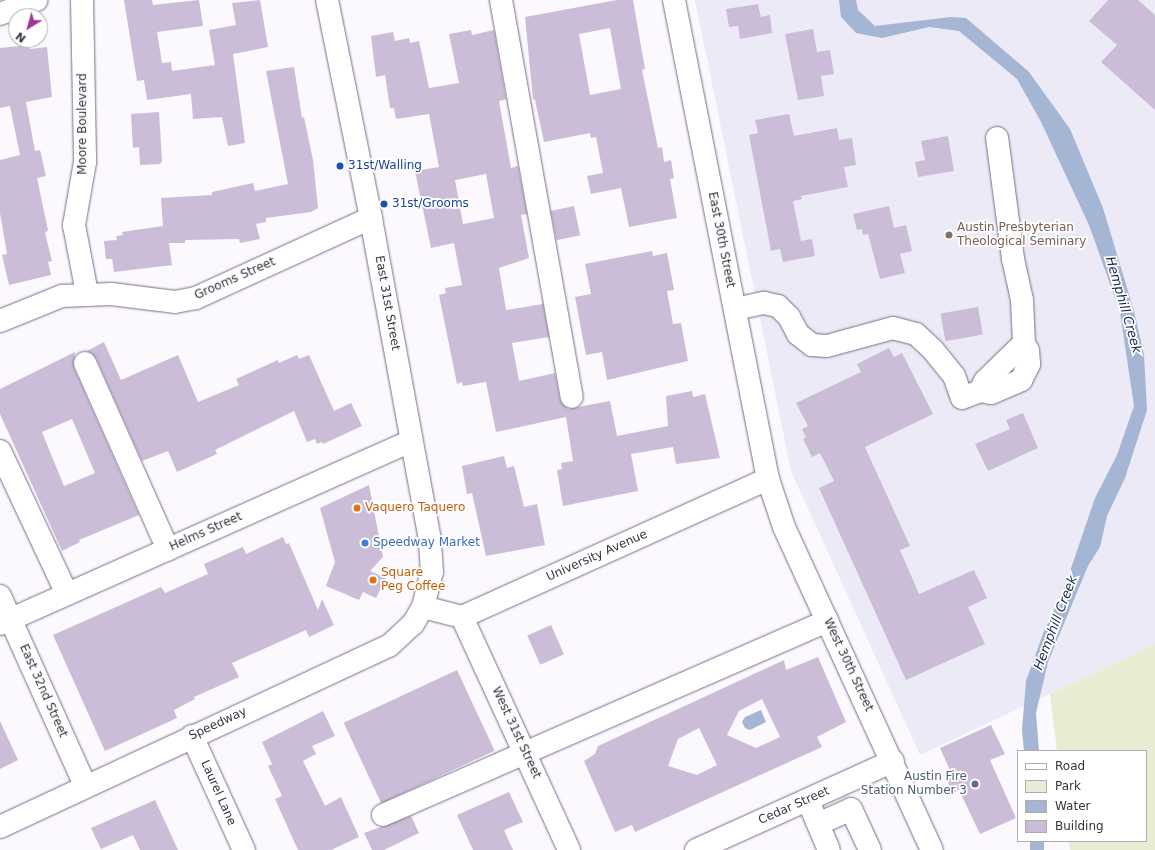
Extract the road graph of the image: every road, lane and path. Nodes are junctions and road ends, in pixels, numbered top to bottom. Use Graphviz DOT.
graph roads {
  1 [pos="36,0"];
  2 [pos="82,0"];
  3 [pos="327,0"];
  4 [pos="501,0"];
  5 [pos="674,0"];
  6 [pos="0,14"];
  7 [pos="996,138"];
  8 [pos="371,218"];
  9 [pos="88,293"];
  10 [pos="735,309"];
  11 [pos="0,321"];
  12 [pos="85,363"];
  13 [pos="572,397"];
  14 [pos="411,441"];
  15 [pos="0,451"];
  16 [pos="768,479"];
  17 [pos="168,549"];
  18 [pos="67,594"];
  19 [pos="0,596"];
  20 [pos="423,607"];
  21 [pos="462,616"];
  22 [pos="5,621"];
  23 [pos="827,621"];
  24 [pos="192,736"];
  25 [pos="526,753"];
  26 [pos="892,761"];
  27 [pos="86,787"];
  28 [pos="808,799"];
  29 [pos="383,815"];
  30 [pos="818,824"];
  31 [pos="0,827"];
  32 [pos="244,850"];
  33 [pos="569,850"];
  34 [pos="696,850"];
  35 [pos="829,850"];
  36 [pos="870,850"];
  37 [pos="932,850"];
  1 -- 6 [label="street"];
  2 -- 9 [label="street, Moore Boulevard"];
  3 -- 8 [label="street, East 31st Street"];
  4 -- 13 [label="street"];
  5 -- 10 [label="street, East 30th Street"];
  7 -- 10 [label="street"];
  8 -- 9 [label="street, Grooms Street"];
  8 -- 14 [label="street, East 31st Street"];
  9 -- 11 [label="street, Grooms Street"];
  10 -- 16 [label="street, East 30th Street"];
  12 -- 17 [label="street"];
  14 -- 17 [label="street, Helms Street"];
  14 -- 20 [label="street, East 31st Street"];
  15 -- 18 [label="street"];
  16 -- 21 [label="street, University Avenue"];
  16 -- 23 [label="street, West 30th Street"];
  17 -- 18 [label="street, Helms Street"];
  18 -- 22 [label="street, Helms Street"];
  19 -- 22 [label="street, East 32nd Street"];
  20 -- 21 [label="street"];
  20 -- 24 [label="street, Speedway"];
  21 -- 25 [label="street, West 31st Street"];
  22 -- 27 [label="street, East 32nd Street"];
  23 -- 25 [label="street"];
  23 -- 26 [label="street, West 30th Street"];
  24 -- 27 [label="street, Speedway"];
  24 -- 32 [label="street, Laurel Lane"];
  25 -- 29 [label="street"];
  25 -- 33 [label="street, West 31st Street"];
  26 -- 28 [label="street, Cedar Street"];
  26 -- 37 [label="street, West 30th Street"];
  27 -- 31 [label="street, Speedway"];
  28 -- 30 [label="street"];
  28 -- 34 [label="street, Cedar Street"];
  30 -- 35 [label="street"];
  30 -- 36 [label="street"];
}
